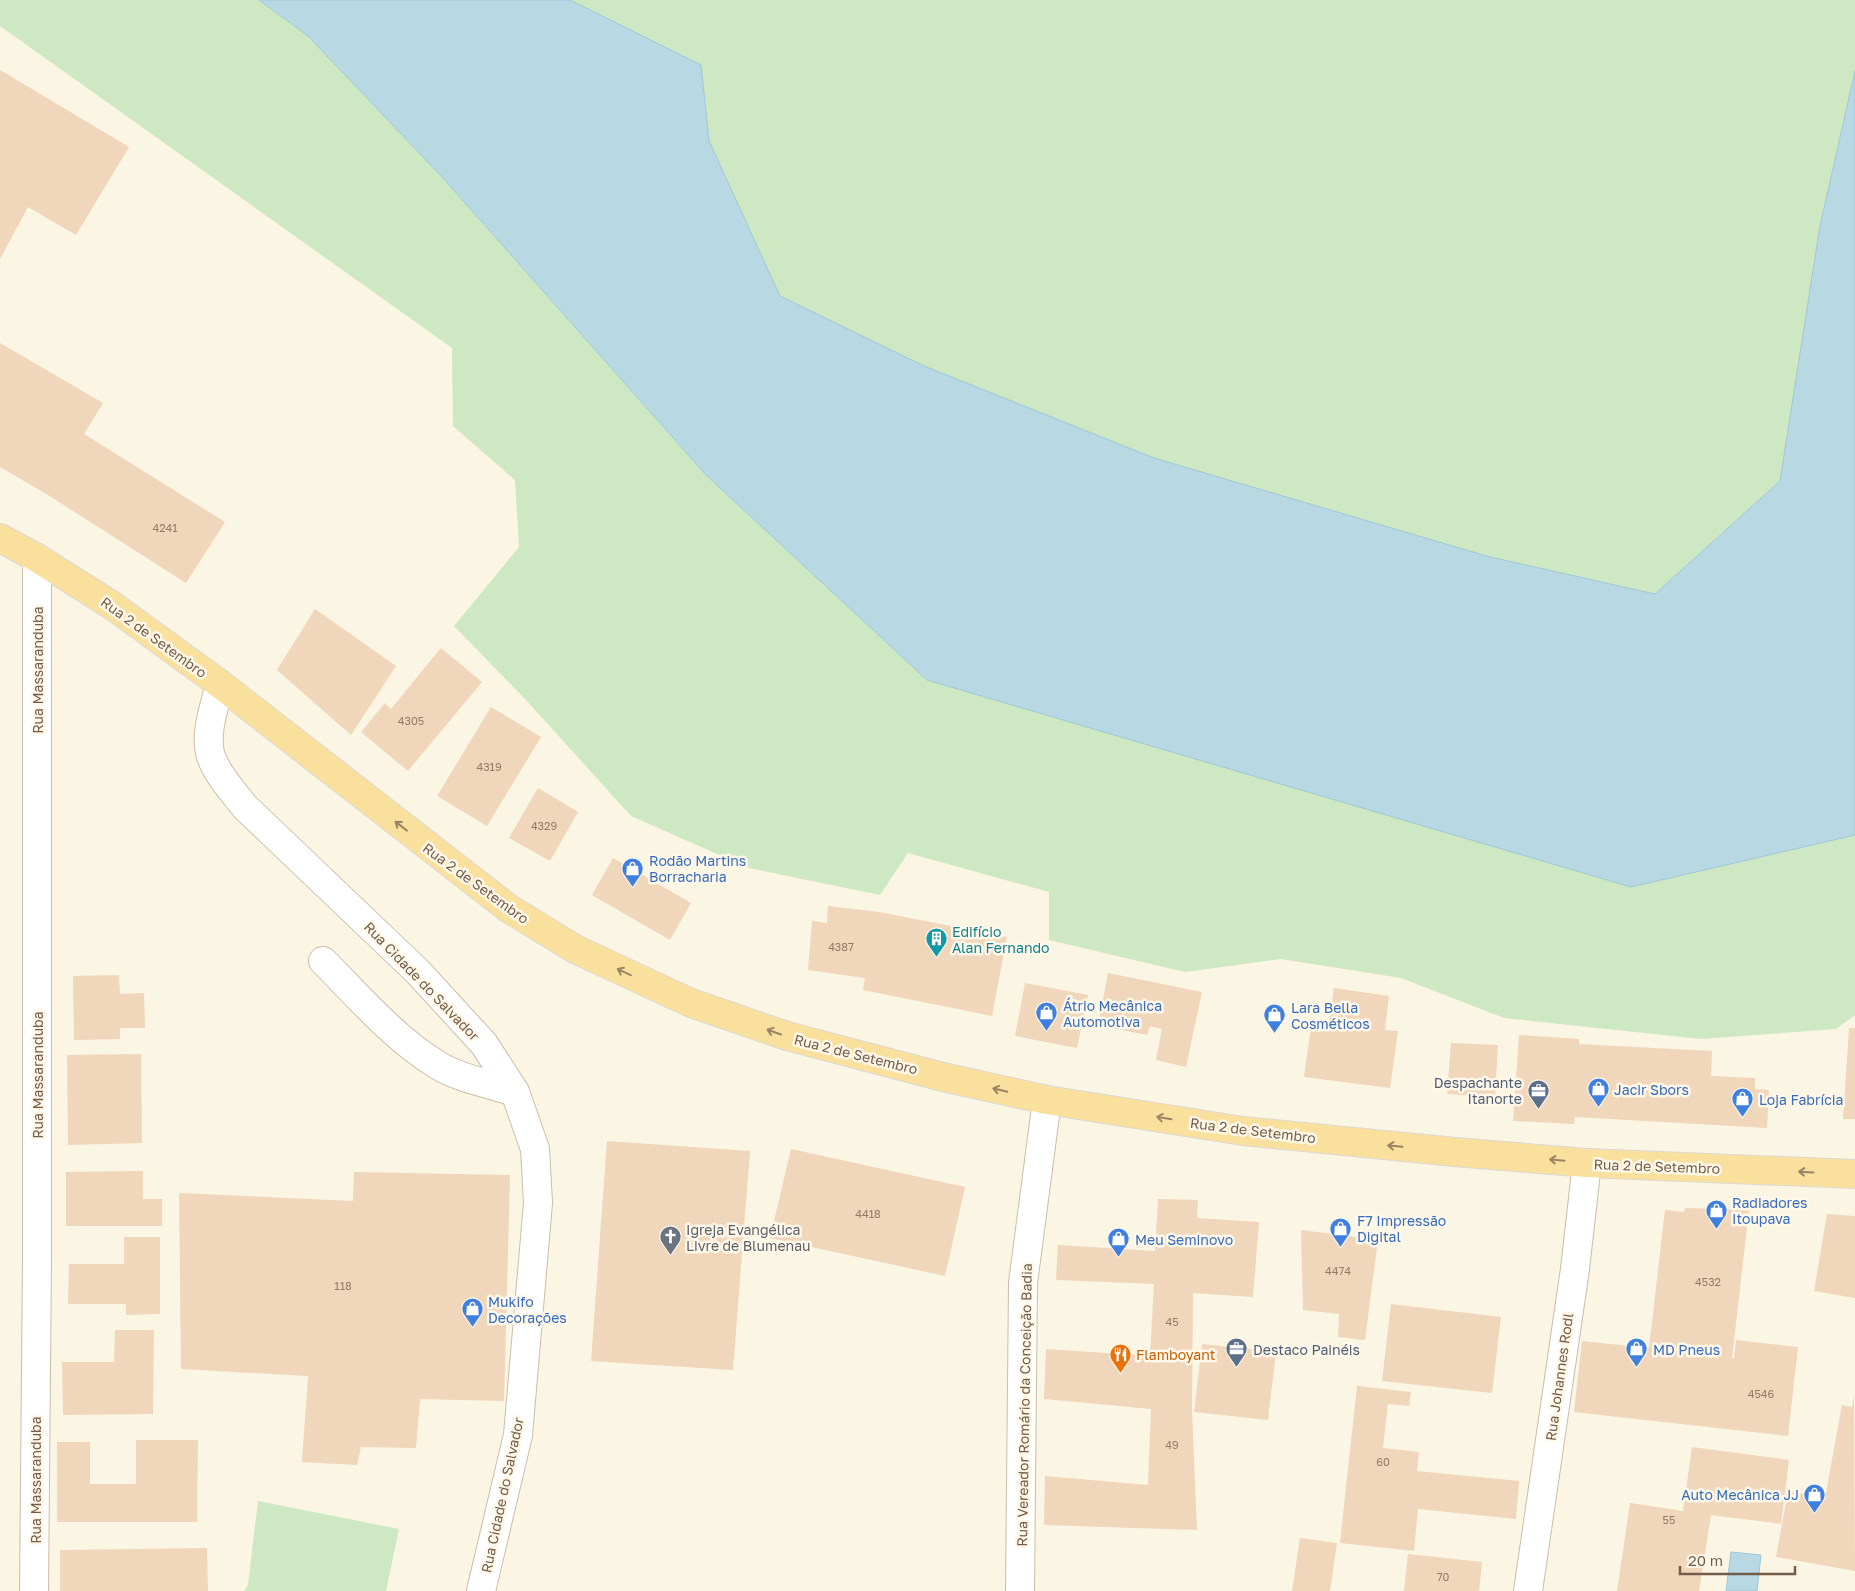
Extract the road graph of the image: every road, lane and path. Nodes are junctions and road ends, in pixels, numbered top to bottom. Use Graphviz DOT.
graph roads {
  1 [pos="0,538"];
  2 [pos="37,558"];
  3 [pos="220,684"];
  4 [pos="323,962"];
  5 [pos="515,1092"];
  6 [pos="1047,1100"];
  7 [pos="1587,1163"];
  8 [pos="1855,1174"];
  9 [pos="34,1591"];
  10 [pos="481,1591"];
  11 [pos="1020,1591"];
  12 [pos="1528,1591"];
  1 -- 2 [label="main road, Rua 2 de Setembro"];
  2 -- 3 [label="main road, Rua 2 de Setembro"];
  2 -- 9 [label="street, Rua Massaranduba"];
  3 -- 5 [label="street, Rua Cidade do Salvador"];
  6 -- 3 [label="main road, Rua 2 de Setembro, one-way"];
  4 -- 5 [label="street"];
  5 -- 10 [label="street, Rua Cidade do Salvador"];
  7 -- 6 [label="main road, Rua 2 de Setembro, one-way"];
  6 -- 11 [label="street, Rua Vereador Romário da Conceição Badia"];
  8 -- 7 [label="main road, Rua 2 de Setembro, one-way"];
  7 -- 12 [label="street, Rua Johannes Rodl"];
}
